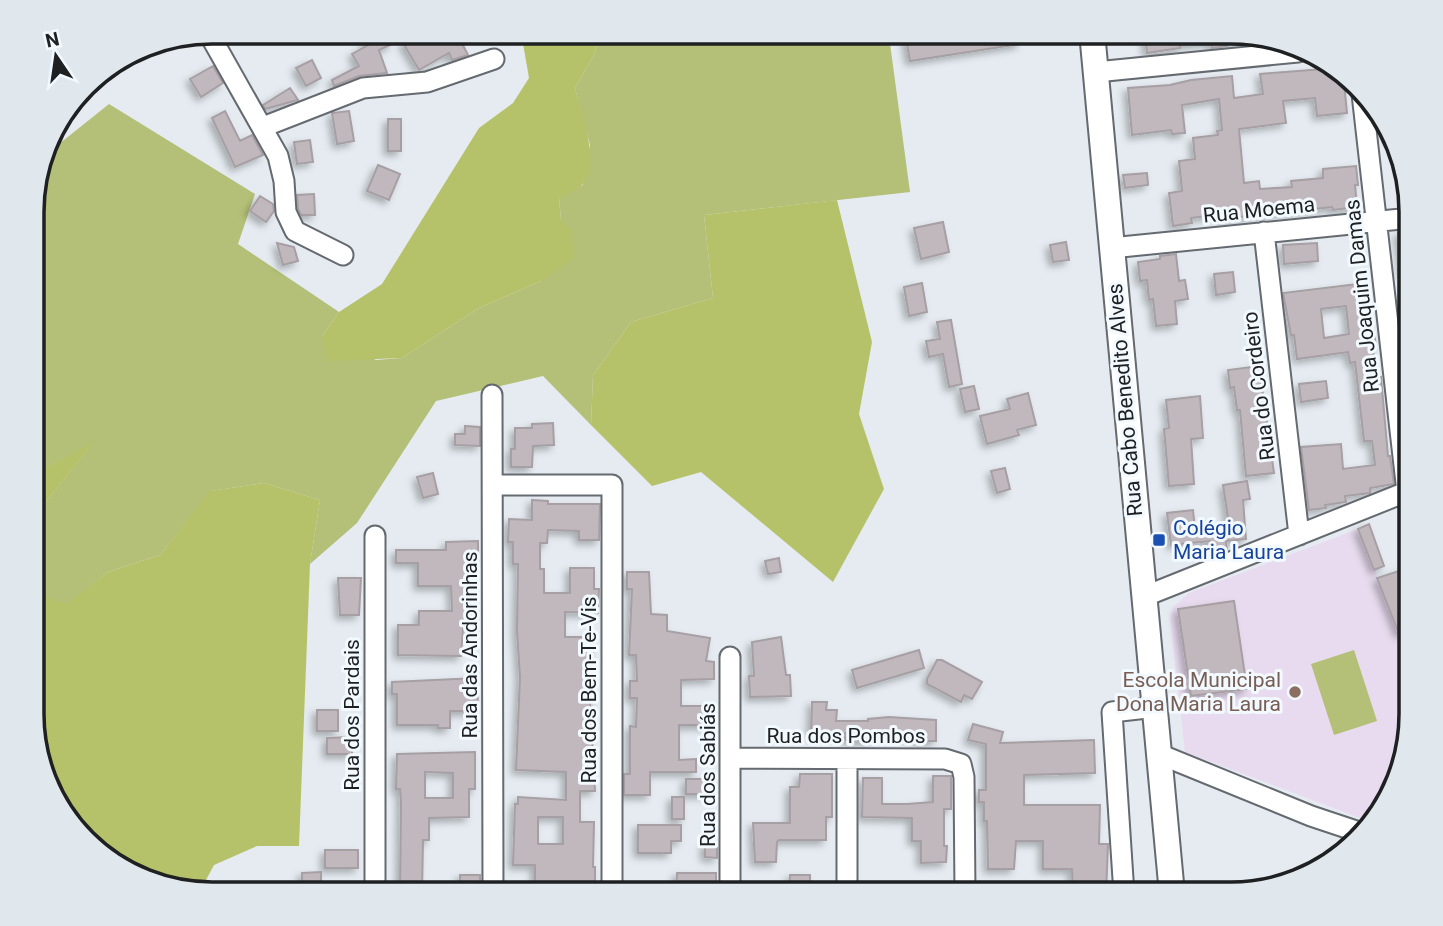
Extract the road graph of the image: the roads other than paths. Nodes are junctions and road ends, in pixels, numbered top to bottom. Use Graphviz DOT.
graph roads {
  1 [pos="215,44"];
  2 [pos="1093,44"];
  3 [pos="1286,53"];
  4 [pos="494,59"];
  5 [pos="1096,72"];
  6 [pos="1364,108"];
  7 [pos="263,127"];
  8 [pos="1399,219"];
  9 [pos="1376,221"];
  10 [pos="1264,232"];
  11 [pos="1111,248"];
  12 [pos="343,256"];
  13 [pos="492,395"];
  14 [pos="1399,409"];
  15 [pos="493,485"];
  16 [pos="1399,495"];
  17 [pos="1299,535"];
  18 [pos="375,536"];
  19 [pos="1143,597"];
  20 [pos="730,657"];
  21 [pos="1156,707"];
  22 [pos="1159,754"];
  23 [pos="730,758"];
  24 [pos="847,759"];
  25 [pos="1353,830"];
  26 [pos="375,882"];
  27 [pos="493,882"];
  28 [pos="612,882"];
  29 [pos="730,882"];
  30 [pos="847,882"];
  31 [pos="964,882"];
  32 [pos="1123,882"];
  33 [pos="1165,882"];
  1 -- 7 [label="street"];
  2 -- 5 [label="main road, Rua Cabo Benedito Alves"];
  3 -- 5 [label="street"];
  4 -- 7 [label="street"];
  5 -- 11 [label="main road, Rua Cabo Benedito Alves"];
  6 -- 9 [label="street, Rua Joaquim Damas"];
  7 -- 12 [label="street"];
  8 -- 9 [label="street, Rua Moema"];
  9 -- 10 [label="street, Rua Moema"];
  9 -- 14 [label="street, Rua Joaquim Damas"];
  10 -- 11 [label="street, Rua Moema"];
  10 -- 17 [label="street, Rua do Cordeiro"];
  11 -- 19 [label="main road, Rua Cabo Benedito Alves"];
  13 -- 15 [label="street, Rua das Andorinhas"];
  15 -- 27 [label="street, Rua das Andorinhas"];
  15 -- 28 [label="street, Rua dos Bem-Te-Vis"];
  16 -- 17 [label="street"];
  17 -- 19 [label="street"];
  18 -- 26 [label="street, Rua dos Pardais"];
  19 -- 21 [label="main road, Rua Cabo Benedito Alves"];
  20 -- 23 [label="street, Rua dos Sabiás"];
  21 -- 22 [label="main road, Rua Cabo Benedito Alves"];
  21 -- 32 [label="street"];
  22 -- 25 [label="street"];
  22 -- 33 [label="main road, Rua Cabo Benedito Alves"];
  23 -- 24 [label="street, Rua dos Pombos"];
  23 -- 29 [label="street, Rua dos Sabiás"];
  24 -- 30 [label="street"];
  24 -- 31 [label="street, Rua dos Pombos"];
}
